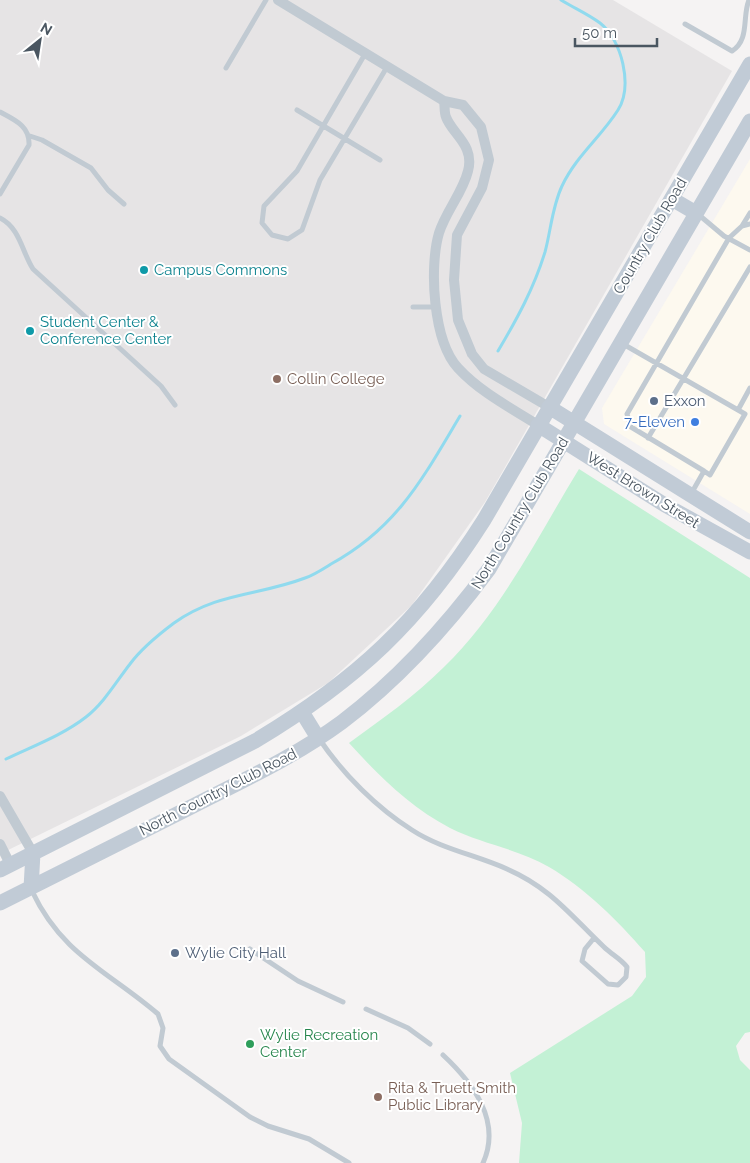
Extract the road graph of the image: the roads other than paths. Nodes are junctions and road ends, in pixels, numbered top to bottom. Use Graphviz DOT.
graph roads {
  1 [pos="266,0"];
  2 [pos="278,0"];
  3 [pos="749,0"];
  4 [pos="685,24"];
  5 [pos="748,28"];
  6 [pos="365,54"];
  7 [pos="750,64"];
  8 [pos="387,67"];
  9 [pos="226,68"];
  10 [pos="444,101"];
  11 [pos="297,110"];
  12 [pos="0,112"];
  13 [pos="750,121"];
  14 [pos="325,126"];
  15 [pos="30,136"];
  16 [pos="344,138"];
  17 [pos="380,160"];
  18 [pos="0,194"];
  19 [pos="672,199"];
  20 [pos="124,204"];
  21 [pos="696,213"];
  22 [pos="750,213"];
  23 [pos="0,218"];
  24 [pos="750,224"];
  25 [pos="742,226"];
  26 [pos="729,238"];
  27 [pos="750,250"];
  28 [pos="750,266"];
  29 [pos="413,307"];
  30 [pos="435,307"];
  31 [pos="621,343"];
  32 [pos="657,364"];
  33 [pos="682,378"];
  34 [pos="750,388"];
  35 [pos="175,405"];
  36 [pos="549,407"];
  37 [pos="738,410"];
  38 [pos="574,423"];
  39 [pos="538,425"];
  40 [pos="648,438"];
  41 [pos="563,441"];
  42 [pos="704,471"];
  43 [pos="690,494"];
  44 [pos="750,532"];
  45 [pos="750,552"];
  46 [pos="302,712"];
  47 [pos="318,738"];
  48 [pos="0,796"];
  49 [pos="0,844"];
  50 [pos="33,853"];
  51 [pos="5,867"];
  52 [pos="31,888"];
  53 [pos="0,903"];
  54 [pos="594,938"];
  55 [pos="250,949"];
  56 [pos="343,1002"];
  57 [pos="366,1010"];
  58 [pos="430,1044"];
  59 [pos="443,1055"];
  60 [pos="349,1163"];
  61 [pos="483,1163"];
  1 -- 9 [label="lane"];
  2 -- 6 [label="street"];
  3 -- 5 [label="lane"];
  4 -- 5 [label="lane"];
  6 -- 8 [label="street"];
  6 -- 14 [label="lane"];
  7 -- 19 [label="main road, Country Club Road"];
  8 -- 10 [label="street"];
  8 -- 16 [label="lane"];
  10 -- 30 [label="street"];
  10 -- 36 [label="street"];
  11 -- 14 [label="lane"];
  12 -- 15 [label="lane"];
  13 -- 21 [label="main road, North Country Club Road"];
  14 -- 16 [label="lane"];
  14 -- 16 [label="lane"];
  15 -- 18 [label="lane"];
  15 -- 20 [label="lane"];
  16 -- 17 [label="lane"];
  19 -- 21 [label="main road"];
  19 -- 36 [label="main road, Country Club Road"];
  21 -- 26 [label="lane"];
  21 -- 31 [label="main road, North Country Club Road"];
  22 -- 25 [label="lane"];
  23 -- 35 [label="lane"];
  24 -- 25 [label="lane"];
  25 -- 26 [label="lane"];
  26 -- 27 [label="lane"];
  26 -- 32 [label="lane"];
  28 -- 33 [label="lane"];
  29 -- 30 [label="lane"];
  30 -- 39 [label="street"];
  31 -- 32 [label="lane"];
  31 -- 38 [label="main road, North Country Club Road"];
  32 -- 33 [label="lane"];
  32 -- 40 [label="lane"];
  33 -- 37 [label="lane"];
  33 -- 40 [label="lane"];
  34 -- 37 [label="lane"];
  36 -- 38 [label="main road, West Brown Street"];
  36 -- 39 [label="main road, North Country Club Road"];
  37 -- 42 [label="lane"];
  38 -- 41 [label="main road, North Country Club Road"];
  38 -- 43 [label="main road, West Brown Street"];
  39 -- 41 [label="main road, West Brown Street"];
  39 -- 46 [label="main road, North Country Club Road"];
  40 -- 42 [label="lane"];
  41 -- 45 [label="main road, West Brown Street"];
  41 -- 47 [label="main road, North Country Club Road"];
  42 -- 43 [label="lane"];
  43 -- 44 [label="main road, West Brown Street"];
  46 -- 47 [label="main road"];
  46 -- 50 [label="main road, North Country Club Road"];
  47 -- 52 [label="main road, North Country Club Road"];
  47 -- 54 [label="lane"];
  48 -- 50 [label="street"];
  49 -- 51 [label="street"];
  50 -- 51 [label="main road, North Country Club Road"];
  50 -- 52 [label="main road"];
  51 -- 52 [label="main road"];
  52 -- 53 [label="main road, North Country Club Road"];
  52 -- 60 [label="lane"];
  54 -- 54 [label="lane"];
  55 -- 56 [label="lane"];
  57 -- 58 [label="lane"];
  59 -- 61 [label="lane"];
}
